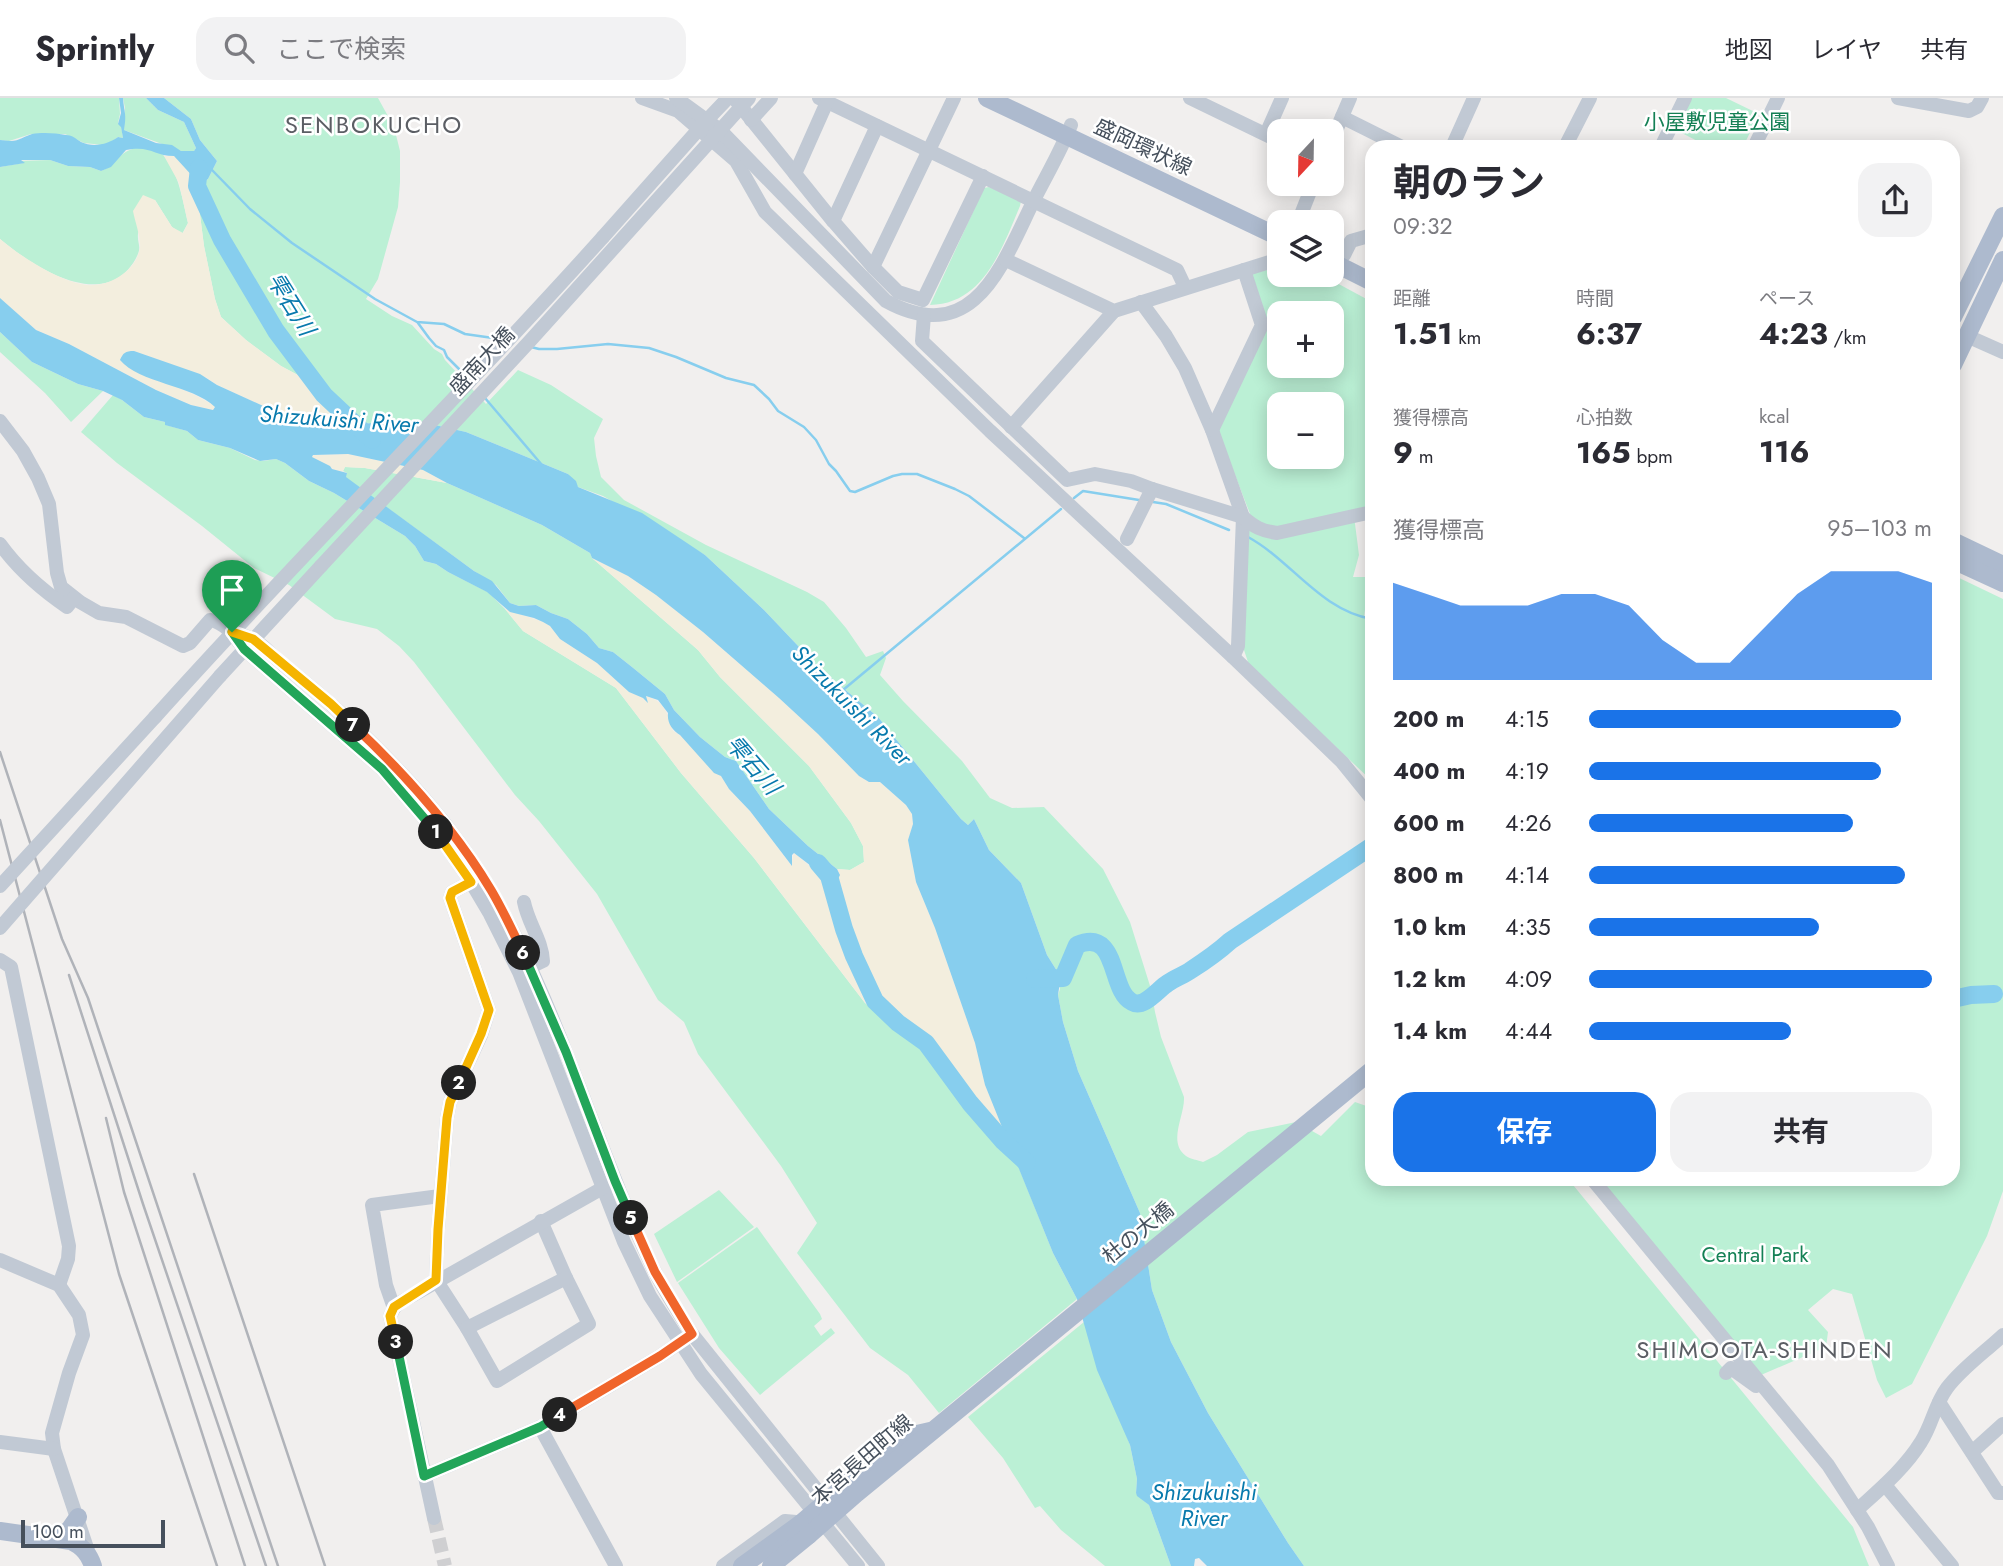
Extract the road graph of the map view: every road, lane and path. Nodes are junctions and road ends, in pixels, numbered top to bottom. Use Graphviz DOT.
graph roads {
  1 [pos="642,98"];
  2 [pos="676,98"];
  3 [pos="728,98"];
  4 [pos="734,98"];
  5 [pos="749,98"];
  6 [pos="771,98"];
  7 [pos="954,98"];
  8 [pos="987,98"];
  9 [pos="1015,98"];
  10 [pos="1190,98"];
  11 [pos="1282,98"];
  12 [pos="1350,98"];
  13 [pos="1474,98"];
  14 [pos="1590,98"];
  15 [pos="1685,98"];
  16 [pos="1898,98"];
  17 [pos="1982,98"];
  18 [pos="1773,99"];
  19 [pos="823,100"];
  20 [pos="1217,104"];
  21 [pos="1342,117"];
  22 [pos="1277,119"];
  23 [pos="707,120"];
  24 [pos="751,120"];
  25 [pos="877,126"];
  26 [pos="720,130"];
  27 [pos="1069,130"];
  28 [pos="1267,134"];
  29 [pos="1388,140"];
  30 [pos="1455,140"];
  31 [pos="1569,140"];
  32 [pos="1664,140"];
  33 [pos="1757,140"];
  34 [pos="929,152"];
  35 [pos="794,174"];
  36 [pos="983,176"];
  37 [pos="1034,201"];
  38 [pos="2003,216"];
  39 [pos="1267,219"];
  40 [pos="833,221"];
  41 [pos="1267,231"];
  42 [pos="1365,237"];
  43 [pos="1344,248"];
  44 [pos="1344,259"];
  45 [pos="1006,260"];
  46 [pos="2003,260"];
  47 [pos="1344,262"];
  48 [pos="1267,263"];
  49 [pos="1365,266"];
  50 [pos="866,269"];
  51 [pos="1244,270"];
  52 [pos="1365,277"];
  53 [pos="1185,287"];
  54 [pos="1141,302"];
  55 [pos="1960,303"];
  56 [pos="1114,311"];
  57 [pos="923,315"];
  58 [pos="1967,336"];
  59 [pos="1960,350"];
  60 [pos="2003,352"];
  61 [pos="0,421"];
  62 [pos="1011,427"];
  63 [pos="1212,430"];
  64 [pos="1152,489"];
  65 [pos="1365,514"];
  66 [pos="1243,517"];
  67 [pos="1127,539"];
  68 [pos="0,544"];
  69 [pos="1960,544"];
  70 [pos="1960,563"];
  71 [pos="2003,565"];
  72 [pos="2003,583"];
  73 [pos="74,597"];
  74 [pos="232,632"];
  75 [pos="249,644"];
  76 [pos="1233,657"];
  77 [pos="1365,790"];
  78 [pos="471,882"];
  79 [pos="0,886"];
  80 [pos="524,902"];
  81 [pos="0,928"];
  82 [pos="0,960"];
  83 [pos="524,970"];
  84 [pos="1365,1076"];
  85 [pos="608,1184"];
  86 [pos="1598,1186"];
  87 [pos="440,1196"];
  88 [pos="541,1221"];
  89 [pos="0,1260"];
  90 [pos="566,1278"];
  91 [pos="436,1280"];
  92 [pos="59,1285"];
  93 [pos="394,1307"];
  94 [pos="467,1328"];
  95 [pos="2003,1335"];
  96 [pos="686,1338"];
  97 [pos="1726,1373"];
  98 [pos="1763,1387"];
  99 [pos="1939,1402"];
  100 [pos="2003,1424"];
  101 [pos="540,1427"];
  102 [pos="933,1431"];
  103 [pos="0,1442"];
  104 [pos="54,1449"];
  105 [pos="1972,1452"];
  106 [pos="424,1476"];
  107 [pos="1885,1485"];
  108 [pos="2003,1493"];
  109 [pos="1857,1510"];
  110 [pos="434,1518"];
  111 [pos="818,1518"];
  112 [pos="0,1531"];
  113 [pos="55,1538"];
  114 [pos="0,1542"];
  115 [pos="82,1545"];
  116 [pos="616,1566"];
  117 [pos="723,1566"];
  118 [pos="742,1566"];
  119 [pos="770,1566"];
  120 [pos="858,1566"];
  121 [pos="878,1566"];
  122 [pos="1888,1566"];
  123 [pos="1952,1566"];
  1 -- 76 [label="street"];
  2 -- 23 [label="street"];
  3 -- 23 [label="street, 盛南大橋"];
  4 -- 24 [label="street"];
  5 -- 26 [label="street, 盛南大橋, bridge"];
  6 -- 24 [label="street"];
  7 -- 34 [label="street"];
  8 -- 27 [label="main road, 盛岡環状線"];
  9 -- 27 [label="main road, 盛岡環状線"];
  10 -- 20 [label="street"];
  11 -- 22 [label="street"];
  12 -- 21 [label="street"];
  13 -- 30 [label="street"];
  14 -- 31 [label="street"];
  15 -- 32 [label="street"];
  16 -- 17 [label="street"];
  18 -- 33 [label="street"];
  19 -- 25 [label="street"];
  19 -- 35 [label="street"];
  20 -- 28 [label="street"];
  21 -- 29 [label="street"];
  23 -- 26 [label="street, bridge"];
  23 -- 74 [label="street, 盛南大橋, bridge"];
  24 -- 35 [label="street"];
  25 -- 34 [label="street"];
  25 -- 40 [label="street"];
  26 -- 50 [label="street"];
  26 -- 75 [label="street, 盛南大橋, bridge"];
  27 -- 37 [label="street"];
  27 -- 39 [label="main road, 盛岡環状線"];
  27 -- 41 [label="main road, 盛岡環状線"];
  34 -- 36 [label="street"];
  34 -- 50 [label="street"];
  35 -- 40 [label="street"];
  36 -- 37 [label="street"];
  36 -- 50 [label="street"];
  37 -- 45 [label="street"];
  37 -- 53 [label="street"];
  38 -- 55 [label="main road"];
  40 -- 50 [label="street"];
  42 -- 43 [label="street"];
  44 -- 49 [label="main road"];
  45 -- 56 [label="street"];
  45 -- 57 [label="street"];
  46 -- 58 [label="main road"];
  47 -- 52 [label="main road"];
  48 -- 51 [label="street"];
  50 -- 57 [label="street"];
  51 -- 53 [label="street"];
  51 -- 63 [label="street"];
  53 -- 54 [label="street"];
  54 -- 56 [label="street"];
  54 -- 63 [label="street"];
  56 -- 62 [label="street"];
  57 -- 62 [label="street"];
  58 -- 59 [label="main road"];
  58 -- 60 [label="street"];
  61 -- 73 [label="street"];
  62 -- 64 [label="street"];
  63 -- 66 [label="street"];
  64 -- 66 [label="street"];
  64 -- 67 [label="street"];
  65 -- 66 [label="street"];
  66 -- 76 [label="street"];
  68 -- 73 [label="street"];
  69 -- 71 [label="main road"];
  70 -- 72 [label="main road"];
  73 -- 74 [label="street"];
  74 -- 75 [label="street"];
  74 -- 79 [label="street, 盛南大橋, bridge"];
  75 -- 78 [label="street"];
  75 -- 81 [label="street, 盛南大橋, bridge"];
  75 -- 83 [label="street"];
  76 -- 77 [label="street"];
  78 -- 83 [label="street"];
  78 -- 87 [label="street"];
  80 -- 83 [label="street"];
  82 -- 92 [label="street"];
  83 -- 85 [label="street"];
  84 -- 102 [label="main road, 杜の大橋"];
  85 -- 88 [label="street"];
  85 -- 96 [label="street"];
  86 -- 98 [label="street"];
  87 -- 91 [label="street"];
  87 -- 93 [label="street"];
  88 -- 90 [label="street"];
  88 -- 91 [label="street"];
  89 -- 92 [label="street"];
  90 -- 94 [label="street"];
  90 -- 94 [label="street"];
  91 -- 93 [label="street"];
  91 -- 94 [label="street"];
  92 -- 104 [label="street"];
  93 -- 106 [label="street"];
  95 -- 99 [label="street"];
  96 -- 101 [label="street"];
  96 -- 111 [label="street"];
  97 -- 98 [label="street"];
  98 -- 109 [label="street"];
  99 -- 105 [label="street"];
  99 -- 107 [label="street"];
  100 -- 105 [label="street"];
  101 -- 106 [label="street"];
  101 -- 116 [label="street"];
  102 -- 111 [label="main road, 本宮長田町線"];
  103 -- 104 [label="street"];
  104 -- 115 [label="street"];
  105 -- 108 [label="street"];
  106 -- 110 [label="street"];
  107 -- 109 [label="street"];
  107 -- 123 [label="street"];
  109 -- 122 [label="street"];
  111 -- 118 [label="main road, 本宮長田町線, bridge"];
  111 -- 119 [label="main road, 本宮長田町線, bridge"];
  111 -- 120 [label="street"];
  111 -- 121 [label="street"];
  112 -- 113 [label="main road"];
  113 -- 115 [label="main road"];
  113 -- 115 [label="main road"];
  114 -- 115 [label="main road"];
  117 -- 119 [label="street"];
}
